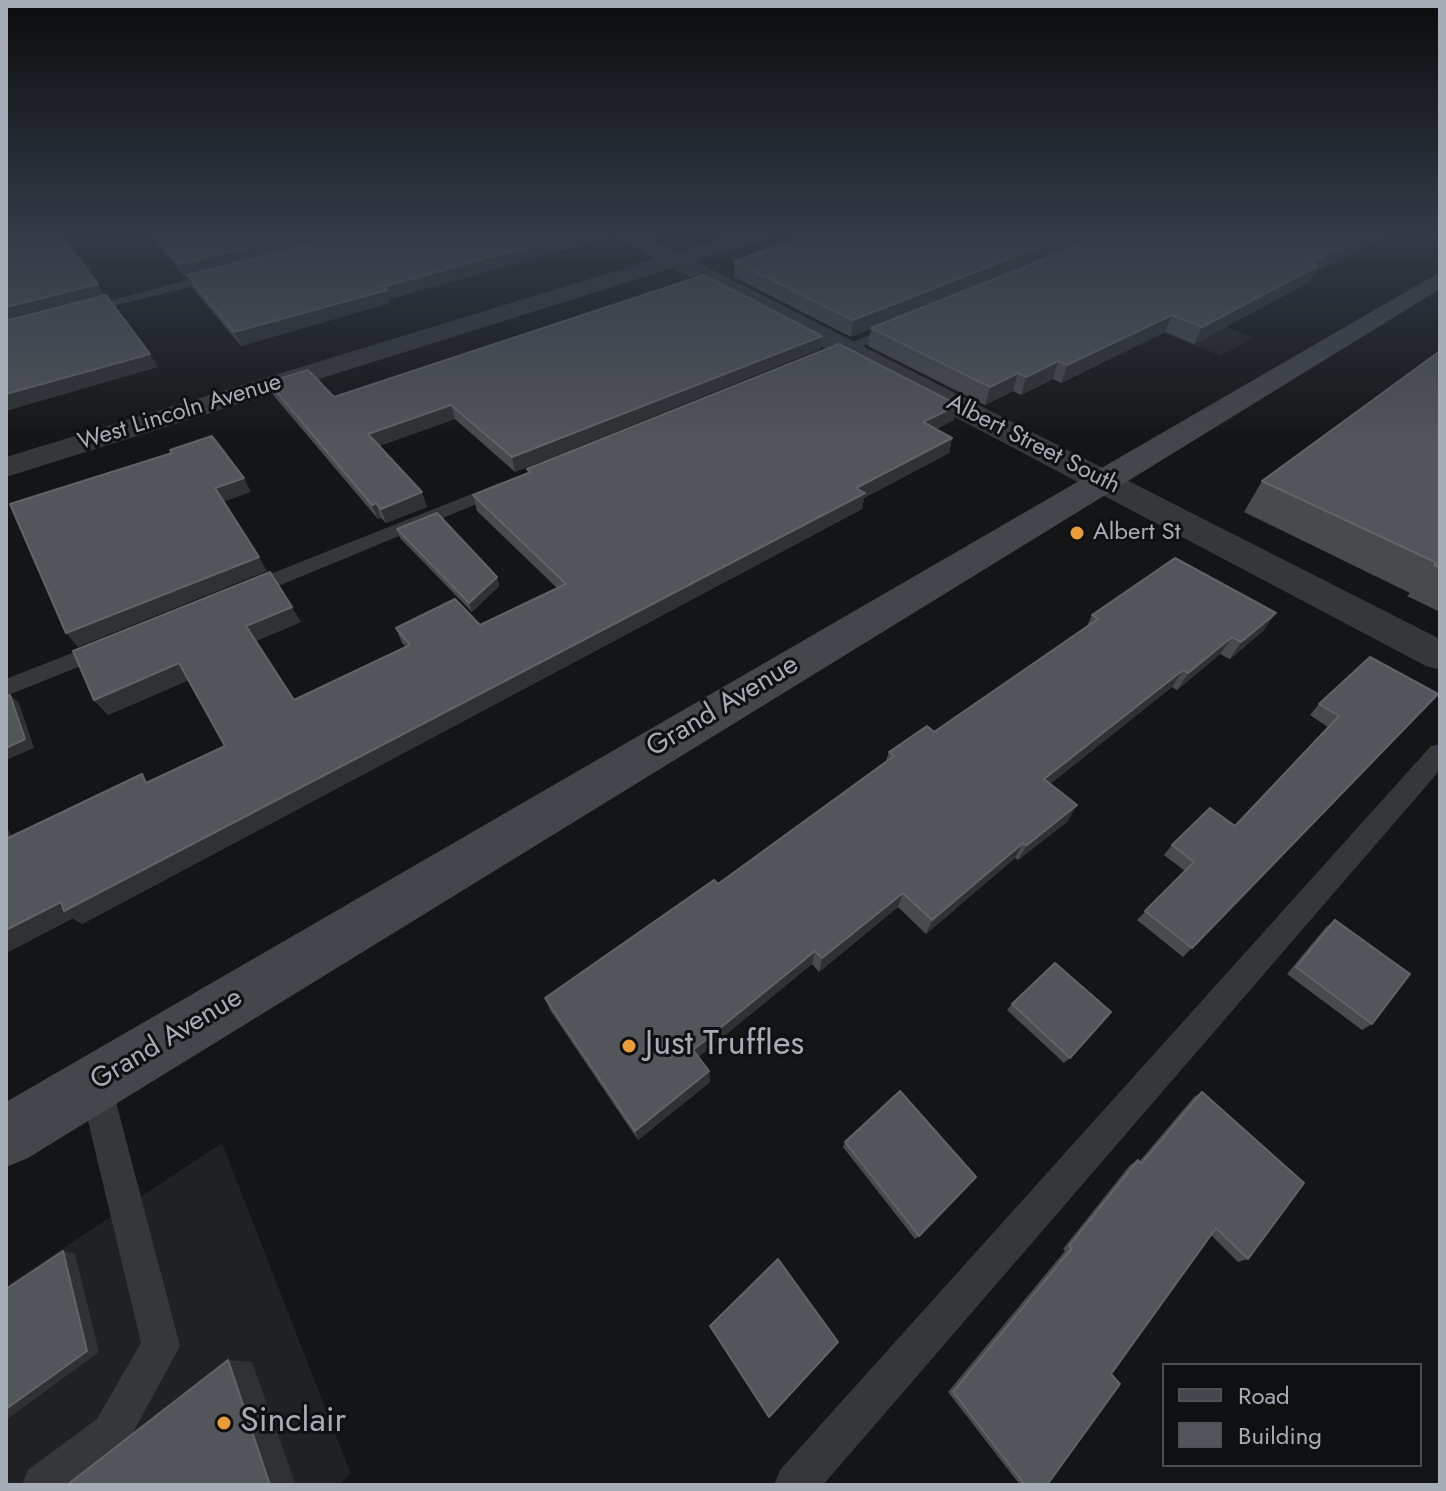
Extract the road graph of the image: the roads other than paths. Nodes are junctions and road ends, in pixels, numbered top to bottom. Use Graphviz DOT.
graph roads {
  1 [pos="107,304"];
  2 [pos="534,304"];
  3 [pos="759,304"];
  4 [pos="1399,304"];
  5 [pos="66,314"];
  6 [pos="916,320"];
  7 [pos="845,348"];
  8 [pos="816,360"];
  9 [pos="6,467"];
  10 [pos="521,479"];
  11 [pos="1101,481"];
  12 [pos="227,599"];
  13 [pos="124,640"];
  14 [pos="1440,656"];
  15 [pos="6,688"];
  16 [pos="1440,753"];
  17 [pos="95,1083"];
  18 [pos="6,1136"];
  19 [pos="43,1485"];
  20 [pos="795,1485"];
  1 -- 5 [label="lane"];
  2 -- 9 [label="street, West Lincoln Avenue"];
  3 -- 7 [label="street, Albert Street South"];
  4 -- 11 [label="main road, Grand Avenue"];
  6 -- 7 [label="lane"];
  7 -- 8 [label="lane"];
  7 -- 11 [label="street, Albert Street South"];
  10 -- 12 [label="lane"];
  11 -- 14 [label="street, Albert Street South"];
  11 -- 17 [label="main road, Grand Avenue"];
  13 -- 15 [label="lane"];
  16 -- 20 [label="lane"];
  17 -- 18 [label="main road, Grand Avenue"];
  17 -- 19 [label="lane"];
}
